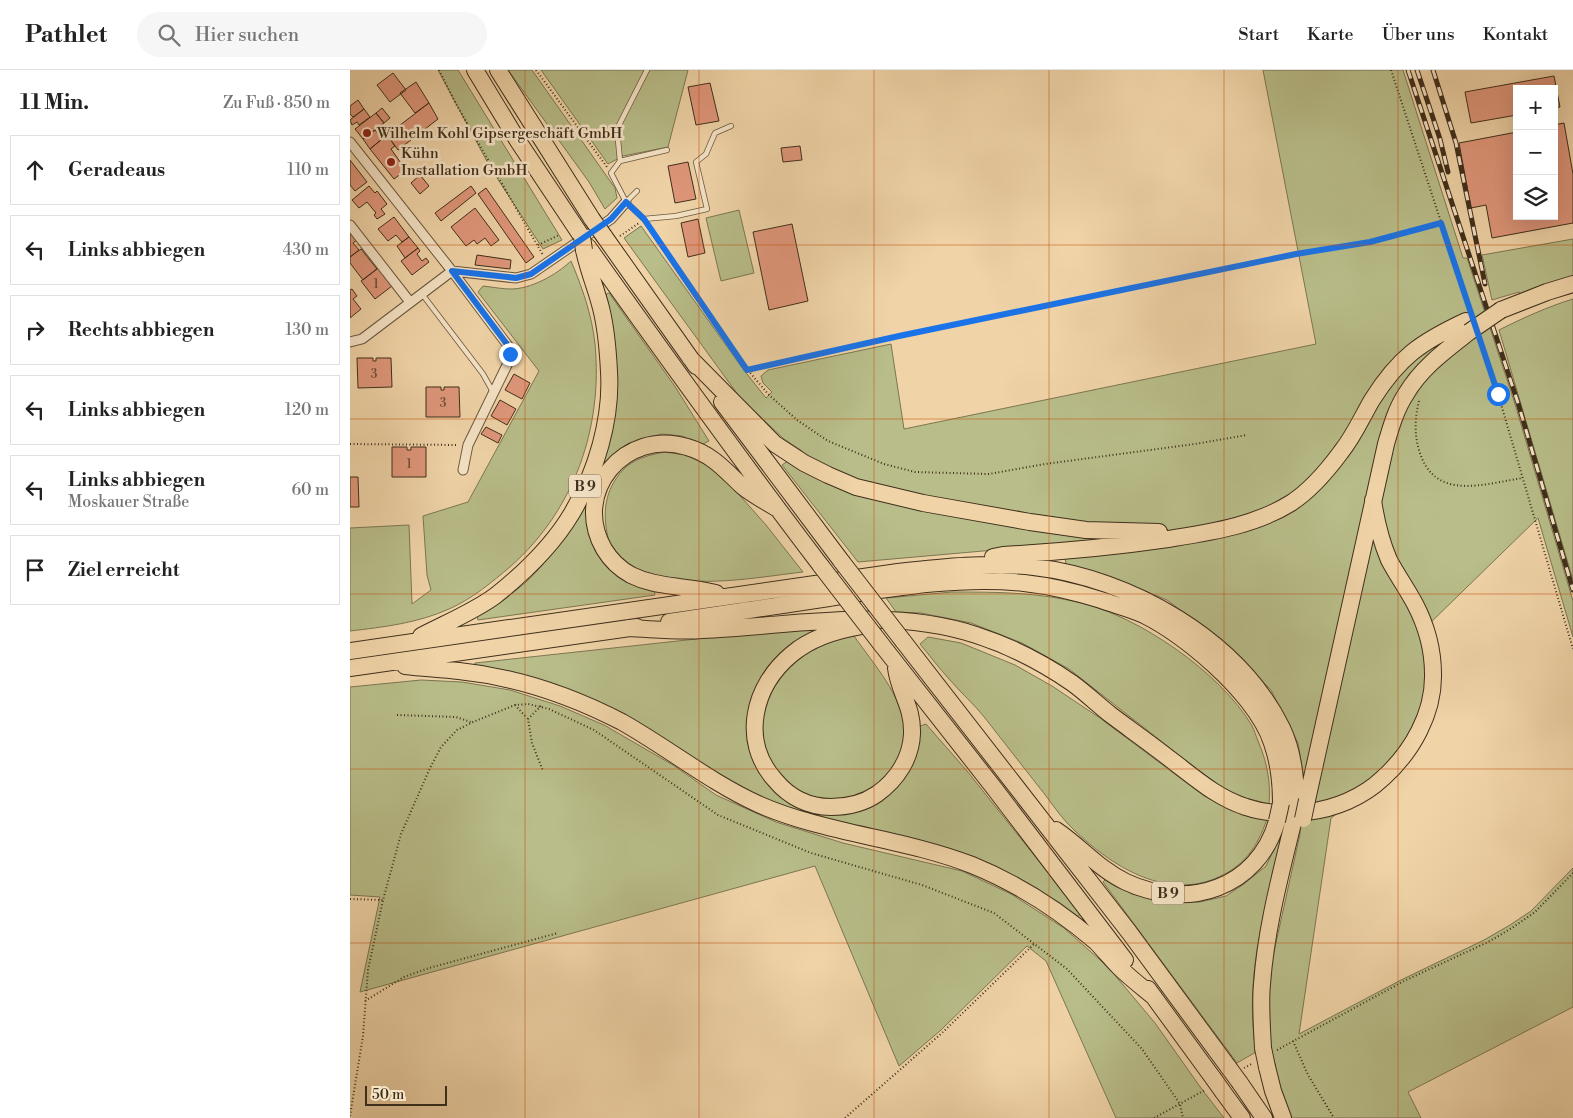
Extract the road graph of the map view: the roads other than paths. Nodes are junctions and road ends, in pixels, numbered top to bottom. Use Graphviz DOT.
graph roads {
  1 [pos="475,70"];
  2 [pos="498,70"];
  3 [pos="647,70"];
  4 [pos="730,126"];
  5 [pos="350,142"];
  6 [pos="667,150"];
  7 [pos="620,161"];
  8 [pos="637,191"];
  9 [pos="626,202"];
  10 [pos="350,225"];
  11 [pos="583,241"];
  12 [pos="452,271"];
  13 [pos="1573,284"];
  14 [pos="422,294"];
  15 [pos="410,302"];
  16 [pos="1471,325"];
  17 [pos="350,342"];
  18 [pos="690,358"];
  19 [pos="494,392"];
  20 [pos="463,470"];
  21 [pos="1373,500"];
  22 [pos="778,509"];
  23 [pos="1207,533"];
  24 [pos="947,566"];
  25 [pos="729,595"];
  26 [pos="892,620"];
  27 [pos="628,628"];
  28 [pos="408,642"];
  29 [pos="350,651"];
  30 [pos="895,661"];
  31 [pos="382,664"];
  32 [pos="350,668"];
  33 [pos="1295,802"];
  34 [pos="1046,824"];
  35 [pos="1154,997"];
  36 [pos="1242,1118"];
  37 [pos="1264,1118"];
  38 [pos="1283,1118"];
  1 -- 11 [label="highway, B 9"];
  2 -- 18 [label="highway, B 9, bridge"];
  3 -- 7 [label="lane"];
  4 -- 9 [label="lane"];
  5 -- 12 [label="street"];
  6 -- 7 [label="lane"];
  7 -- 9 [label="lane"];
  8 -- 9 [label="lane"];
  9 -- 12 [label="street"];
  10 -- 15 [label="street"];
  11 -- 22 [label="highway"];
  11 -- 28 [label="highway, B 9"];
  12 -- 14 [label="street"];
  12 -- 19 [label="street"];
  13 -- 16 [label="highway, bridge"];
  14 -- 15 [label="street"];
  14 -- 19 [label="lane"];
  15 -- 17 [label="street"];
  16 -- 21 [label="highway"];
  16 -- 23 [label="highway"];
  18 -- 23 [label="highway"];
  18 -- 34 [label="highway, B 9, bridge"];
  19 -- 20 [label="street"];
  21 -- 26 [label="highway"];
  21 -- 33 [label="highway"];
  22 -- 25 [label="highway"];
  22 -- 30 [label="highway, bridge"];
  23 -- 24 [label="highway"];
  24 -- 25 [label="highway"];
  24 -- 33 [label="highway"];
  25 -- 28 [label="highway"];
  26 -- 27 [label="highway"];
  26 -- 30 [label="highway"];
  27 -- 31 [label="highway, B 9"];
  27 -- 33 [label="highway, B 9"];
  28 -- 29 [label="highway, B 9"];
  30 -- 35 [label="highway"];
  31 -- 32 [label="highway, B 9"];
  31 -- 35 [label="highway"];
  33 -- 34 [label="highway, B 9, bridge"];
  33 -- 38 [label="highway, bridge"];
  34 -- 37 [label="highway"];
  35 -- 36 [label="highway"];
}
